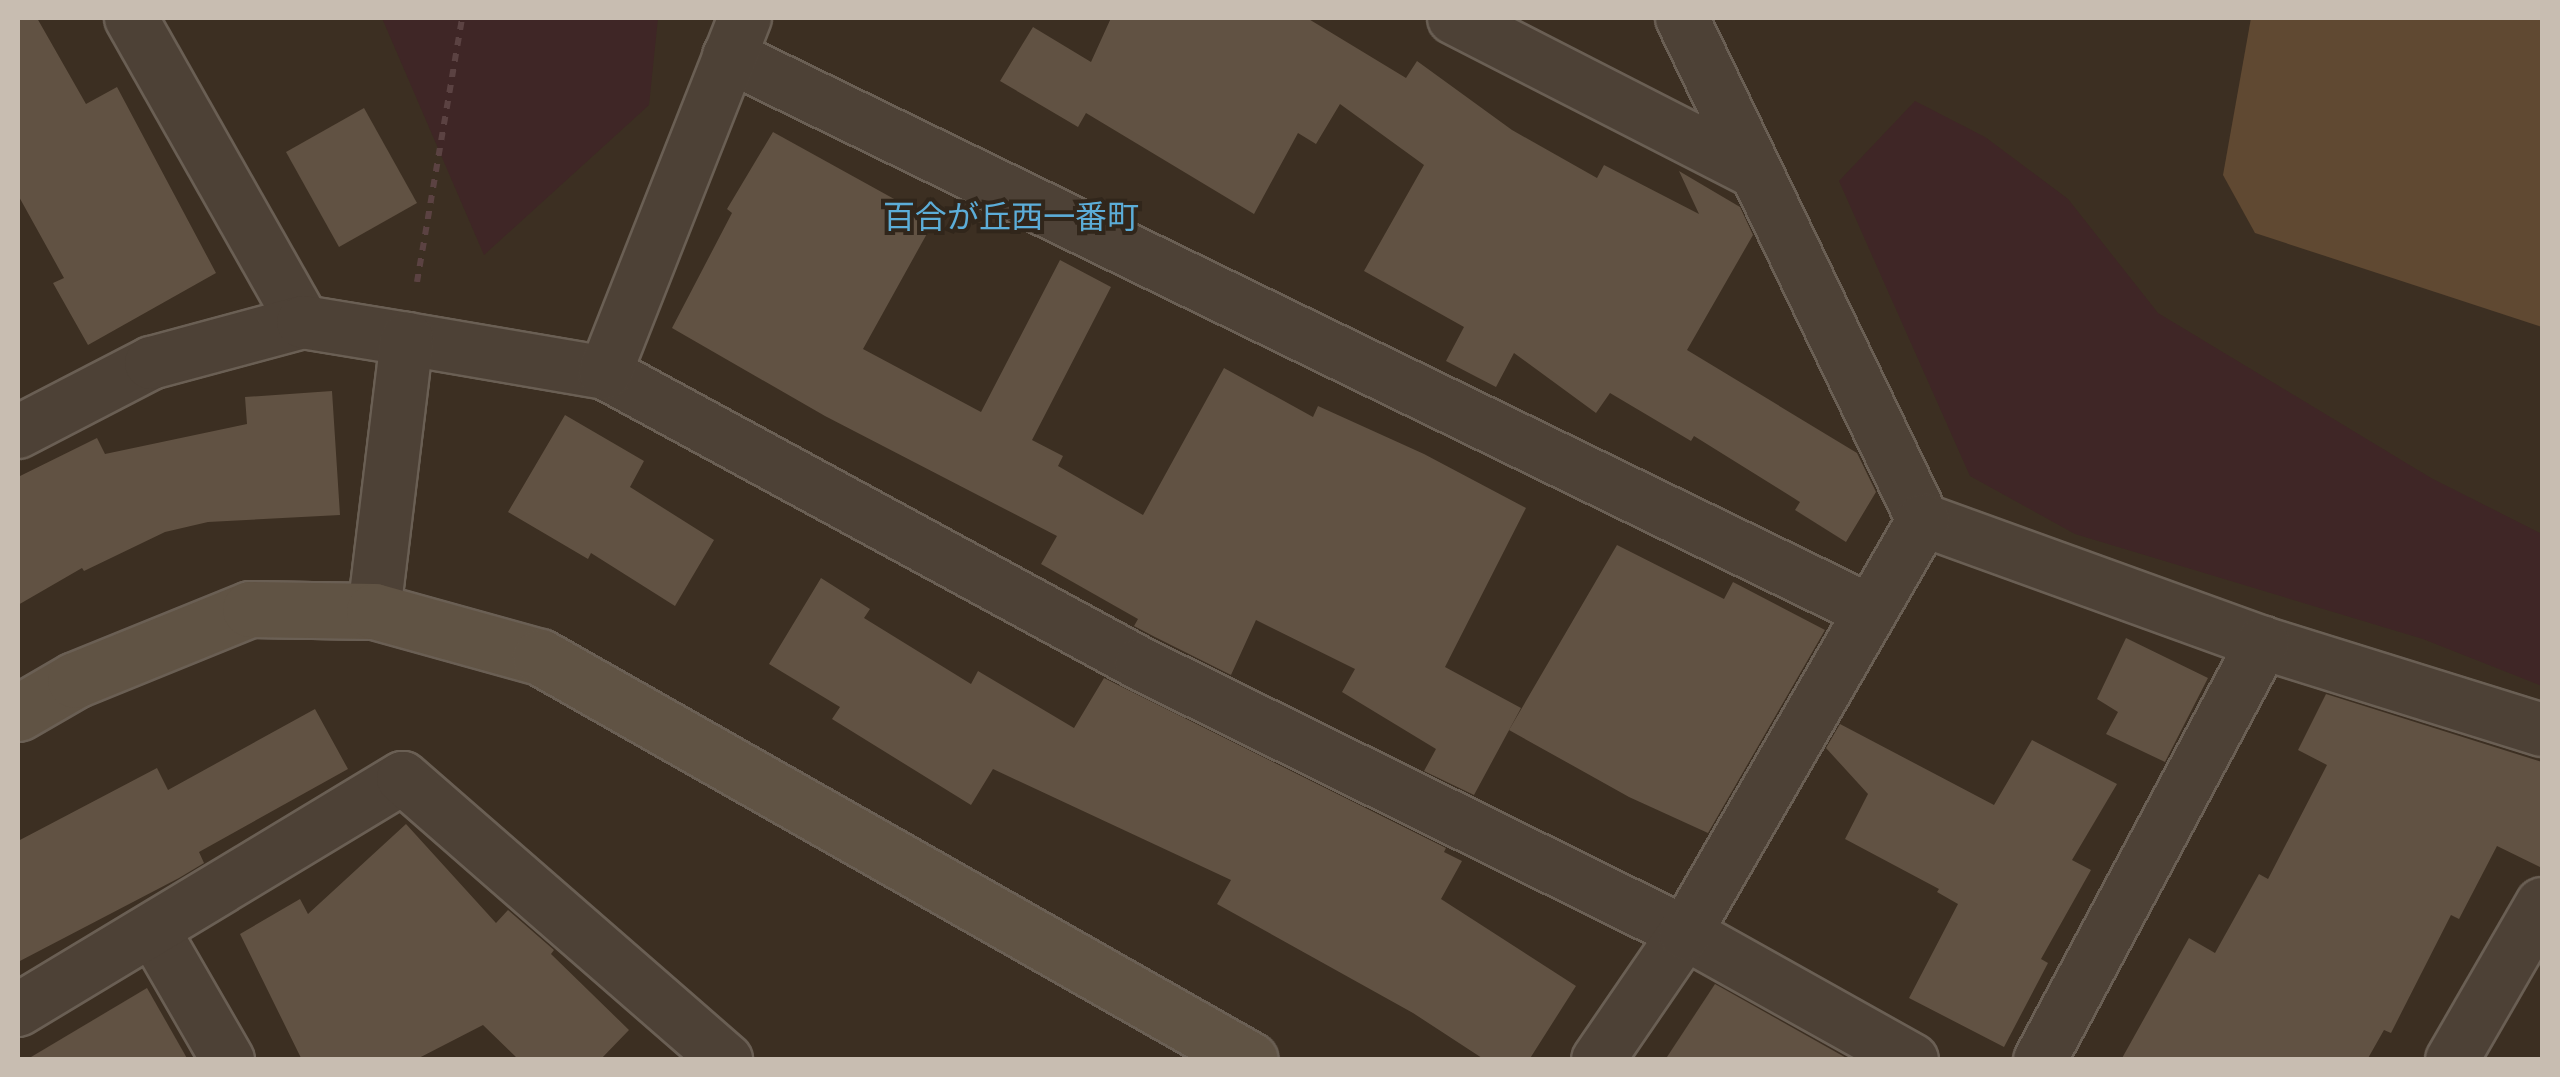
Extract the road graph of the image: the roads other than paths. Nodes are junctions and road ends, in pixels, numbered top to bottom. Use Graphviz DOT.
graph roads {
  1 [pos="131,18"];
  2 [pos="1454,18"];
  3 [pos="1682,18"];
  4 [pos="737,37"];
  5 [pos="1756,172"];
  6 [pos="303,322"];
  7 [pos="407,339"];
  8 [pos="606,373"];
  9 [pos="18,432"];
  10 [pos="1923,520"];
  11 [pos="1868,610"];
  12 [pos="374,611"];
  13 [pos="2263,643"];
  14 [pos="18,713"];
  15 [pos="2542,730"];
  16 [pos="2542,904"];
  17 [pos="153,930"];
  18 [pos="1685,934"];
  19 [pos="18,1010"];
  20 [pos="228,1060"];
  21 [pos="726,1060"];
  22 [pos="1250,1060"];
  23 [pos="1598,1060"];
  24 [pos="1912,1060"];
  25 [pos="2040,1060"];
  26 [pos="2452,1060"];
  1 -- 6 [label="street"];
  2 -- 5 [label="street"];
  3 -- 5 [label="street"];
  4 -- 8 [label="street"];
  4 -- 11 [label="street"];
  5 -- 10 [label="street"];
  6 -- 7 [label="street"];
  6 -- 9 [label="street"];
  7 -- 8 [label="street"];
  7 -- 12 [label="street"];
  8 -- 18 [label="street"];
  10 -- 11 [label="street"];
  10 -- 13 [label="street"];
  11 -- 18 [label="street"];
  12 -- 14 [label="street"];
  12 -- 22 [label="street"];
  13 -- 15 [label="street"];
  13 -- 25 [label="street"];
  16 -- 26 [label="street"];
  17 -- 19 [label="street"];
  17 -- 20 [label="street"];
  17 -- 21 [label="street"];
  18 -- 23 [label="street"];
  18 -- 24 [label="street"];
}
